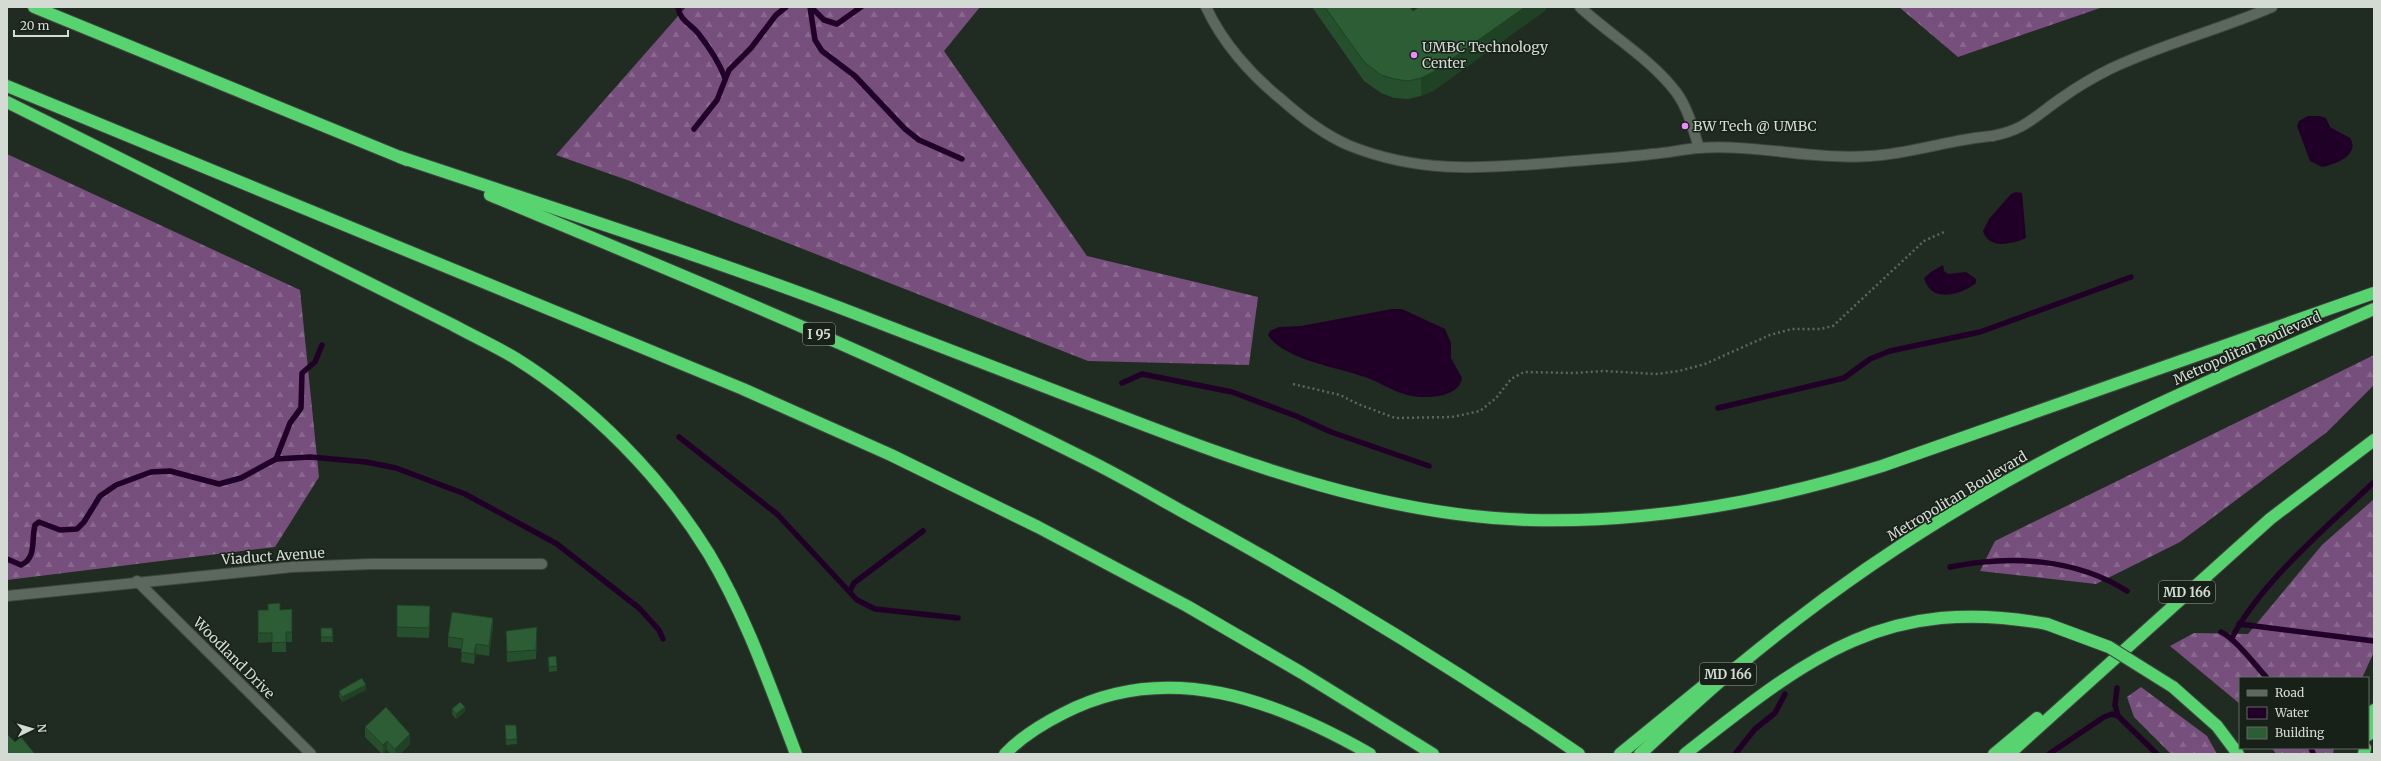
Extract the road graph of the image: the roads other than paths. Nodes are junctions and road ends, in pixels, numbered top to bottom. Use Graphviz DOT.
graph roads {
  1 [pos="34,7"];
  2 [pos="1206,7"];
  3 [pos="1580,7"];
  4 [pos="2272,7"];
  5 [pos="7,86"];
  6 [pos="7,102"];
  7 [pos="1699,148"];
  8 [pos="400,157"];
  9 [pos="2374,293"];
  10 [pos="2374,309"];
  11 [pos="2374,440"];
  12 [pos="542,564"];
  13 [pos="138,581"];
  14 [pos="7,596"];
  15 [pos="1822,601"];
  16 [pos="2176,602"];
  17 [pos="2374,710"];
  18 [pos="2369,730"];
  19 [pos="311,754"];
  20 [pos="796,754"];
  21 [pos="1005,754"];
  22 [pos="1370,754"];
  23 [pos="1433,754"];
  24 [pos="1580,754"];
  25 [pos="1620,754"];
  26 [pos="1640,754"];
  27 [pos="1685,754"];
  28 [pos="1994,754"];
  29 [pos="2009,754"];
  30 [pos="2238,754"];
  1 -- 8 [label="highway, I 95"];
  2 -- 7 [label="street"];
  3 -- 7 [label="street"];
  4 -- 7 [label="street"];
  5 -- 23 [label="highway"];
  6 -- 20 [label="highway"];
  8 -- 9 [label="highway"];
  8 -- 24 [label="highway, I 95"];
  10 -- 15 [label="highway, Metropolitan Boulevard / MD 166"];
  11 -- 16 [label="highway, MD 166"];
  12 -- 13 [label="street, Viaduct Avenue"];
  13 -- 14 [label="street, Viaduct Avenue"];
  13 -- 19 [label="street, Woodland Drive"];
  15 -- 25 [label="highway"];
  15 -- 26 [label="highway, Metropolitan Boulevard / MD 166"];
  16 -- 28 [label="highway"];
  16 -- 29 [label="highway, MD 166"];
  17 -- 18 [label="highway"];
  21 -- 22 [label="highway"];
  27 -- 30 [label="highway, bridge"];
}
